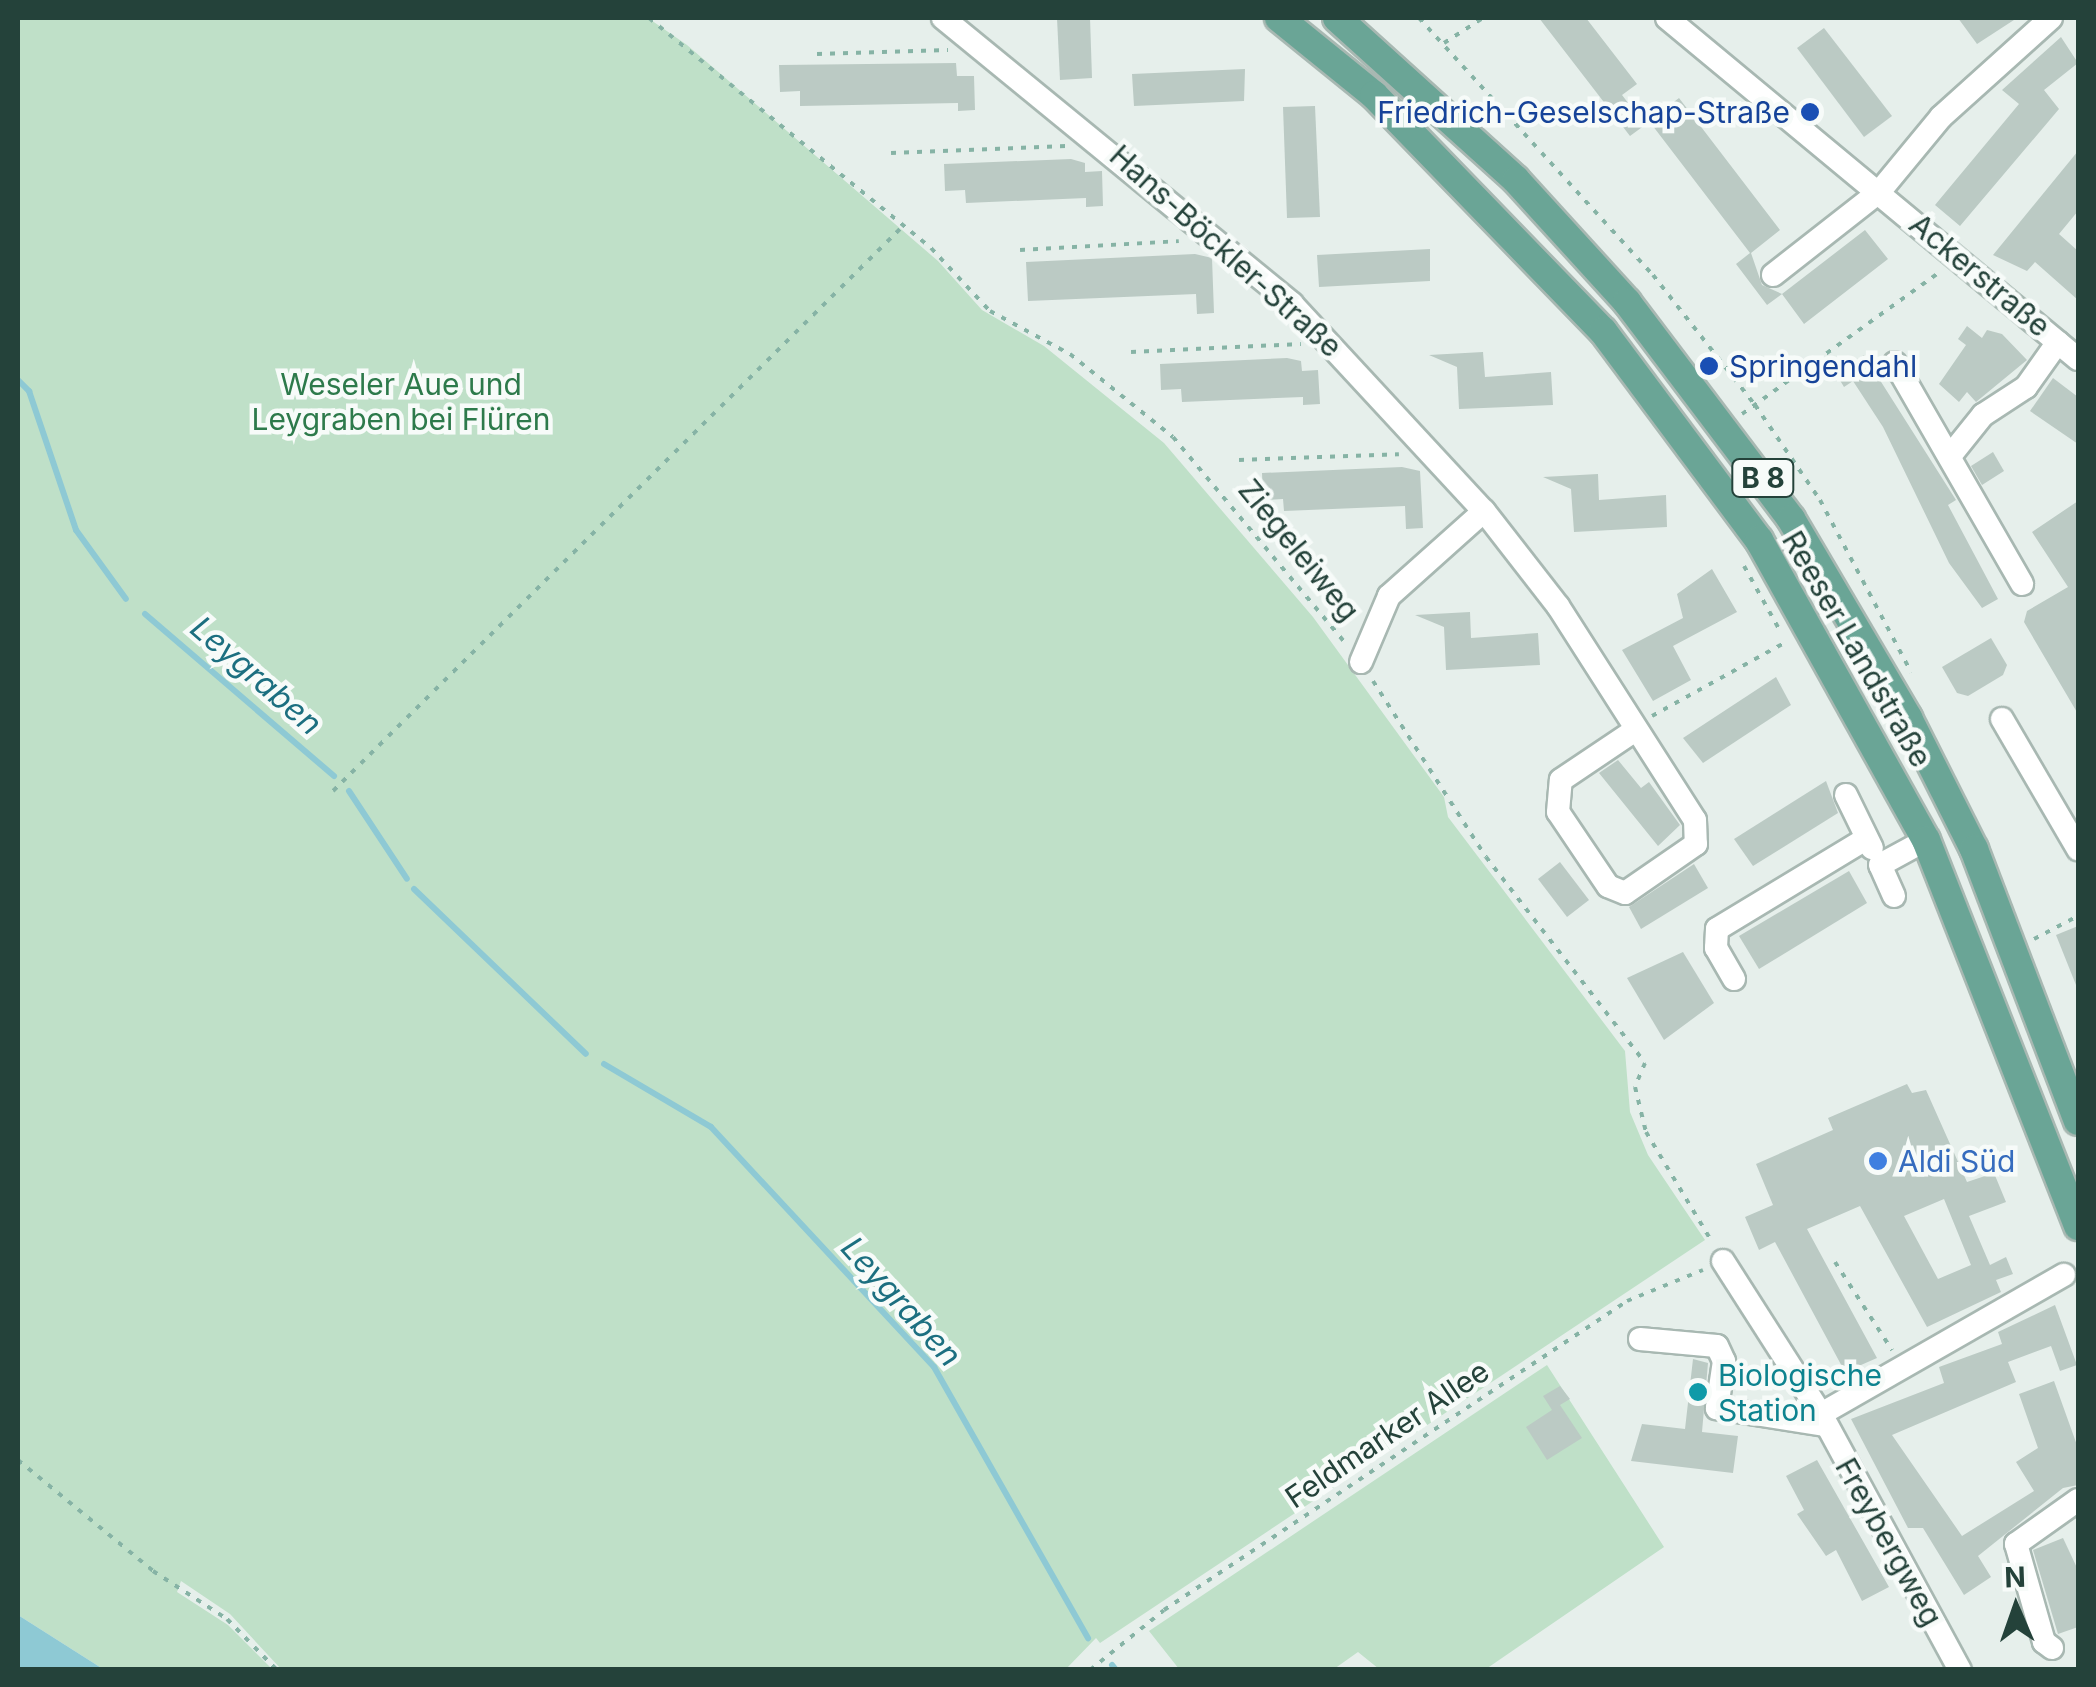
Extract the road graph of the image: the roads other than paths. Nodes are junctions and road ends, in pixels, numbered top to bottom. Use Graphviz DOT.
graph roads {
  1 [pos="943,18"];
  2 [pos="1279,18"];
  3 [pos="1337,18"];
  4 [pos="2051,18"];
  5 [pos="1672,19"];
  6 [pos="1880,191"];
  7 [pos="1774,274"];
  8 [pos="2058,342"];
  9 [pos="2078,359"];
  10 [pos="1895,363"];
  11 [pos="1950,456"];
  12 [pos="1484,511"];
  13 [pos="2022,584"];
  14 [pos="1361,662"];
  15 [pos="2002,719"];
  16 [pos="1634,732"];
  17 [pos="1846,795"];
  18 [pos="1867,838"];
  19 [pos="1926,840"];
  20 [pos="2078,849"];
  21 [pos="1880,865"];
  22 [pos="1894,896"];
  23 [pos="1734,979"];
  24 [pos="2078,1121"];
  25 [pos="2078,1226"];
  26 [pos="1724,1262"];
  27 [pos="2064,1274"];
  28 [pos="1640,1340"];
  29 [pos="1823,1419"];
  30 [pos="2078,1500"];
  31 [pos="2052,1648"];
  32 [pos="1960,1670"];
  1 -- 12 [label="street, Hans-Böckler-Straße"];
  2 -- 19 [label="main road, Reeser Landstraße / B 8"];
  3 -- 24 [label="main road, Reeser Landstraße / B 8"];
  4 -- 6 [label="street"];
  5 -- 6 [label="street, Ackerstraße"];
  6 -- 7 [label="street, Ackerstraße"];
  6 -- 8 [label="street, Ackerstraße"];
  8 -- 9 [label="street, Ackerstraße"];
  8 -- 11 [label="street"];
  10 -- 11 [label="street"];
  11 -- 13 [label="street"];
  12 -- 14 [label="street"];
  12 -- 16 [label="street, Hans-Böckler-Straße"];
  15 -- 20 [label="street"];
  16 -- 16 [label="street, Hans-Böckler-Straße"];
  17 -- 18 [label="street"];
  18 -- 21 [label="street"];
  18 -- 23 [label="street"];
  19 -- 21 [label="street"];
  19 -- 25 [label="main road, Reeser Landstraße / B 8"];
  21 -- 22 [label="street"];
  26 -- 29 [label="street, Freybergweg"];
  27 -- 29 [label="street"];
  28 -- 29 [label="street"];
  29 -- 32 [label="street, Freybergweg"];
  30 -- 31 [label="street"];
}
